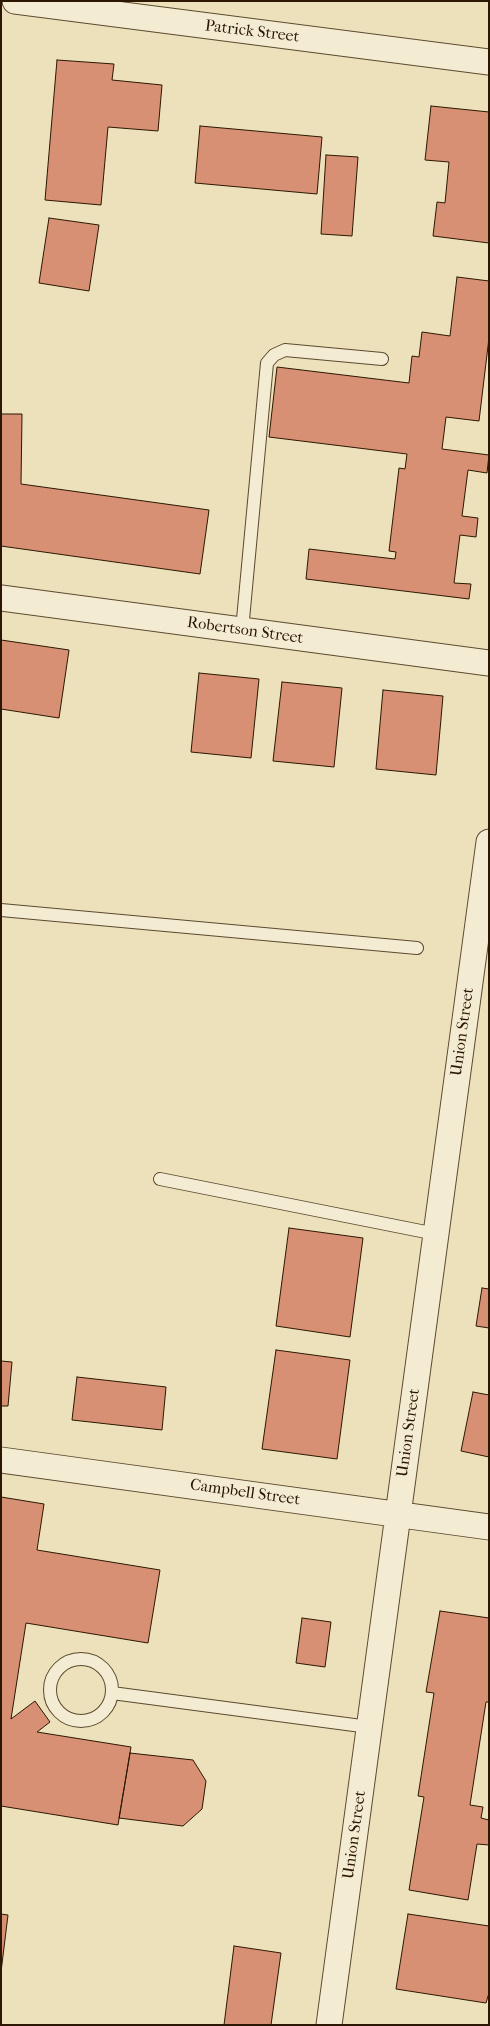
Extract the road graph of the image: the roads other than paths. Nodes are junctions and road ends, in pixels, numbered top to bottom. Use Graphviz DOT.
graph roads {
  1 [pos="15,1"];
  2 [pos="489,62"];
  3 [pos="382,359"];
  4 [pos="1,598"];
  5 [pos="242,630"];
  6 [pos="489,663"];
  7 [pos="489,842"];
  8 [pos="1,910"];
  9 [pos="417,948"];
  10 [pos="160,1179"];
  11 [pos="436,1234"];
  12 [pos="1,1460"];
  13 [pos="398,1514"];
  14 [pos="489,1527"];
  15 [pos="112,1693"];
  16 [pos="369,1727"];
  17 [pos="329,2025"];
  1 -- 2 [label="street, Patrick Street"];
  3 -- 5 [label="lane"];
  4 -- 5 [label="street, Robertson Street"];
  5 -- 6 [label="street, Robertson Street"];
  7 -- 11 [label="street, Union Street"];
  8 -- 9 [label="lane"];
  10 -- 11 [label="lane"];
  11 -- 13 [label="street, Union Street"];
  12 -- 13 [label="street, Campbell Street"];
  13 -- 14 [label="street, Campbell Street"];
  13 -- 16 [label="street, Union Street"];
  15 -- 15 [label="lane"];
  15 -- 16 [label="lane"];
  16 -- 17 [label="street, Union Street"];
}
